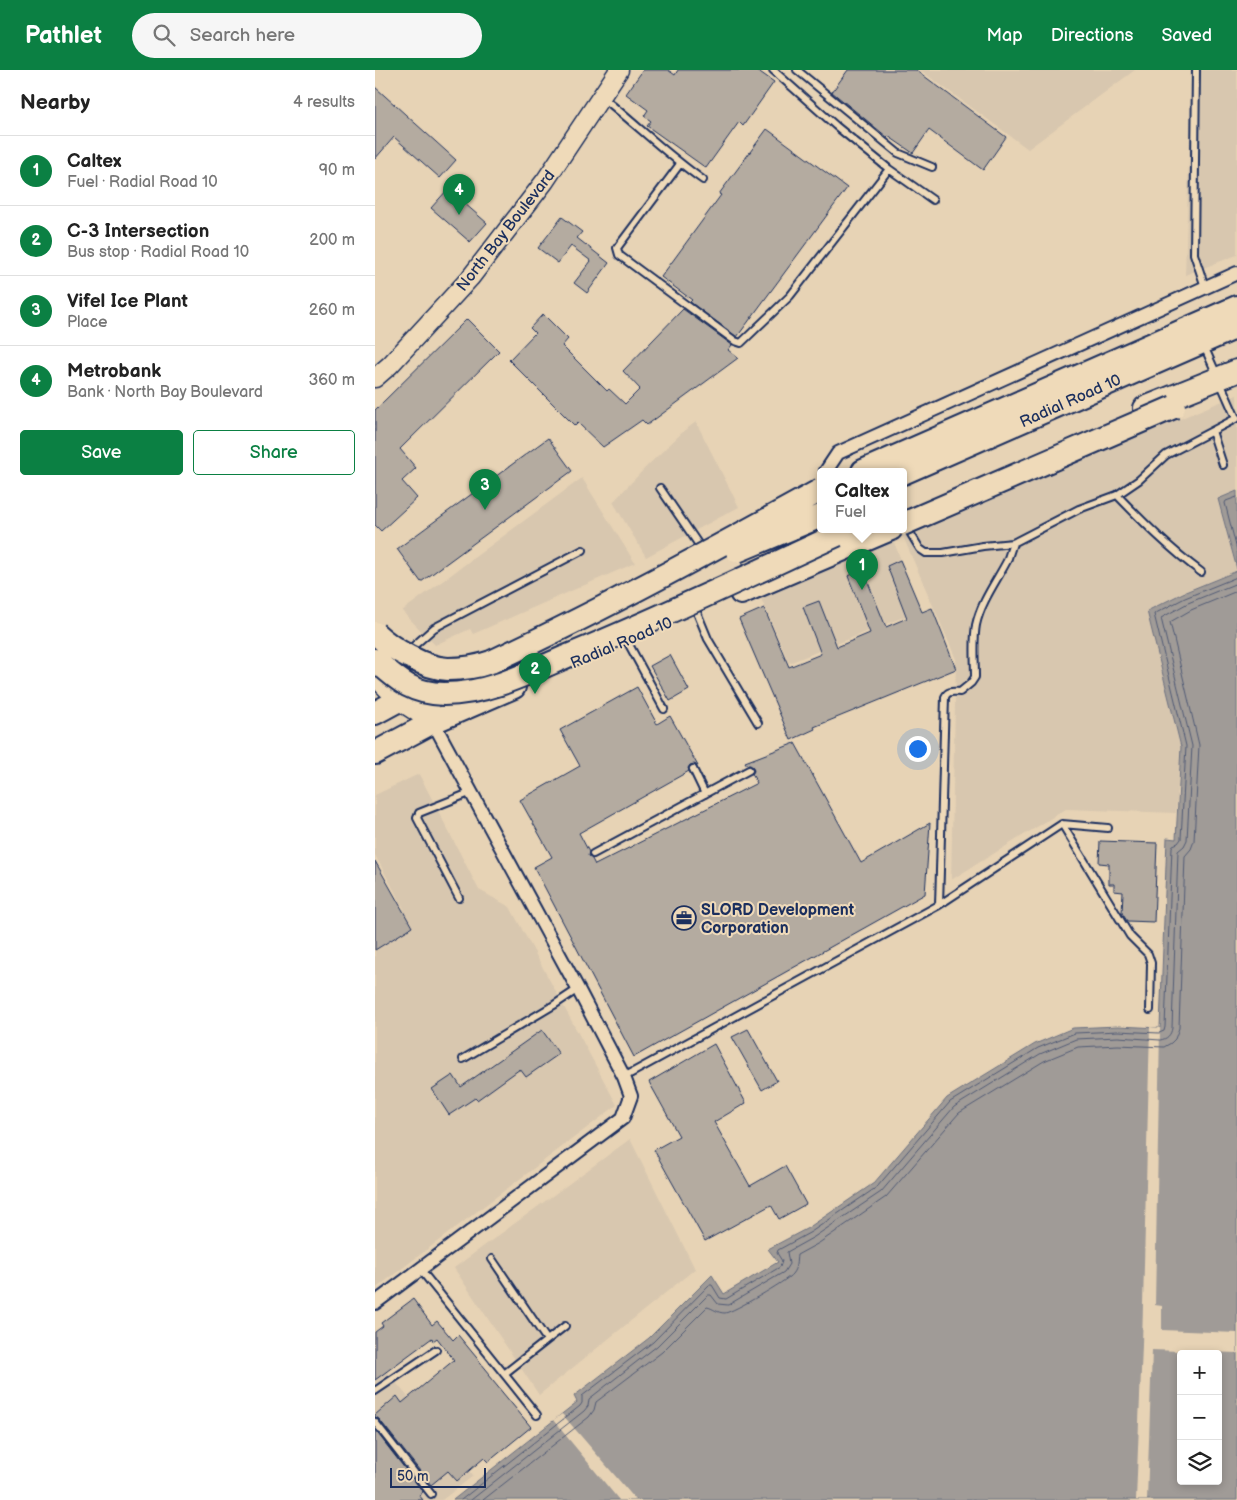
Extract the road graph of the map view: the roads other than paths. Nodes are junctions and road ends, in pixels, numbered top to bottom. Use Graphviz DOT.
graph roads {
  1 [pos="619,70"];
  2 [pos="773,70"];
  3 [pos="797,70"];
  4 [pos="1196,70"];
  5 [pos="601,97"];
  6 [pos="680,164"];
  7 [pos="932,167"];
  8 [pos="889,169"];
  9 [pos="703,180"];
  10 [pos="933,200"];
  11 [pos="1237,273"];
  12 [pos="1205,287"];
  13 [pos="1237,307"];
  14 [pos="1237,327"];
  15 [pos="1197,334"];
  16 [pos="1228,375"];
  17 [pos="375,378"];
  18 [pos="1237,418"];
  19 [pos="1212,431"];
  20 [pos="1223,465"];
  21 [pos="828,468"];
  22 [pos="870,468"];
  23 [pos="907,471"];
  24 [pos="817,485"];
  25 [pos="660,488"];
  26 [pos="817,492"];
  27 [pos="1117,495"];
  28 [pos="817,511"];
  29 [pos="907,511"];
  30 [pos="817,518"];
  31 [pos="907,520"];
  32 [pos="793,522"];
  33 [pos="907,528"];
  34 [pos="858,533"];
  35 [pos="882,533"];
  36 [pos="837,535"];
  37 [pos="1013,543"];
  38 [pos="583,550"];
  39 [pos="807,557"];
  40 [pos="710,562"];
  41 [pos="1201,572"];
  42 [pos="611,603"];
  43 [pos="696,610"];
  44 [pos="375,627"];
  45 [pos="375,633"];
  46 [pos="625,636"];
  47 [pos="375,660"];
  48 [pos="401,660"];
  49 [pos="475,674"];
  50 [pos="375,676"];
  51 [pos="426,690"];
  52 [pos="399,700"];
  53 [pos="664,710"];
  54 [pos="375,713"];
  55 [pos="433,722"];
  56 [pos="758,723"];
  57 [pos="375,753"];
  58 [pos="693,769"];
  59 [pos="749,770"];
  60 [pos="472,792"];
  61 [pos="705,794"];
  62 [pos="1062,824"];
  63 [pos="1108,828"];
  64 [pos="593,854"];
  65 [pos="459,898"];
  66 [pos="939,906"];
  67 [pos="578,989"];
  68 [pos="1150,1010"];
  69 [pos="463,1059"];
  70 [pos="623,1078"];
  71 [pos="492,1259"];
  72 [pos="420,1270"];
  73 [pos="375,1303"];
  74 [pos="565,1326"];
  75 [pos="547,1340"];
  76 [pos="436,1350"];
  77 [pos="504,1374"];
  78 [pos="375,1391"];
  79 [pos="537,1415"];
  80 [pos="375,1422"];
  81 [pos="431,1494"];
  1 -- 5 [label="main road, North Bay Boulevard"];
  2 -- 8 [label="lane"];
  3 -- 7 [label="lane"];
  4 -- 12 [label="lane"];
  5 -- 6 [label="lane"];
  5 -- 17 [label="main road, North Bay Boulevard"];
  6 -- 8 [label="lane"];
  6 -- 9 [label="lane"];
  8 -- 10 [label="lane"];
  11 -- 12 [label="street"];
  12 -- 21 [label="street"];
  13 -- 15 [label="highway"];
  14 -- 15 [label="highway, Radial Road 10"];
  15 -- 16 [label="lane"];
  15 -- 22 [label="highway"];
  15 -- 23 [label="highway, Radial Road 10"];
  16 -- 18 [label="lane"];
  16 -- 29 [label="highway"];
  16 -- 31 [label="highway, bridge"];
  18 -- 19 [label="lane"];
  19 -- 20 [label="lane"];
  19 -- 27 [label="lane"];
  24 -- 32 [label="street"];
  25 -- 40 [label="lane"];
  26 -- 42 [label="highway, bridge"];
  27 -- 37 [label="lane"];
  27 -- 41 [label="lane"];
  28 -- 32 [label="highway, Radial Road 10"];
  30 -- 42 [label="highway, bridge"];
  32 -- 39 [label="highway"];
  32 -- 40 [label="highway, Radial Road 10"];
  33 -- 37 [label="lane"];
  34 -- 39 [label="highway, Radial Road 10"];
  35 -- 46 [label="highway, bridge"];
  36 -- 46 [label="highway, bridge"];
  37 -- 66 [label="lane"];
  38 -- 48 [label="lane"];
  39 -- 43 [label="highway, Radial Road 10"];
  40 -- 49 [label="highway, Radial Road 10"];
  42 -- 45 [label="highway, bridge"];
  43 -- 46 [label="highway, Radial Road 10"];
  43 -- 56 [label="lane"];
  44 -- 48 [label="main road"];
  46 -- 47 [label="highway, bridge"];
  46 -- 53 [label="lane"];
  46 -- 55 [label="highway, Radial Road 10"];
  48 -- 49 [label="highway"];
  48 -- 51 [label="main road"];
  49 -- 51 [label="highway, Radial Road 10"];
  50 -- 52 [label="main road"];
  51 -- 52 [label="highway, Radial Road 10"];
  51 -- 55 [label="main road"];
  52 -- 54 [label="highway, Radial Road 10"];
  52 -- 55 [label="main road"];
  55 -- 57 [label="highway, Radial Road 10"];
  55 -- 60 [label="street"];
  58 -- 61 [label="lane"];
  59 -- 61 [label="lane"];
  60 -- 65 [label="lane"];
  60 -- 67 [label="street"];
  61 -- 64 [label="lane"];
  62 -- 63 [label="lane"];
  62 -- 66 [label="lane"];
  62 -- 68 [label="lane"];
  66 -- 70 [label="lane"];
  67 -- 69 [label="lane"];
  67 -- 70 [label="street"];
  70 -- 72 [label="street"];
  71 -- 75 [label="lane"];
  72 -- 73 [label="street"];
  72 -- 77 [label="lane"];
  74 -- 75 [label="lane"];
  75 -- 77 [label="lane"];
  76 -- 78 [label="lane"];
  77 -- 79 [label="lane"];
  80 -- 81 [label="lane"];
}
